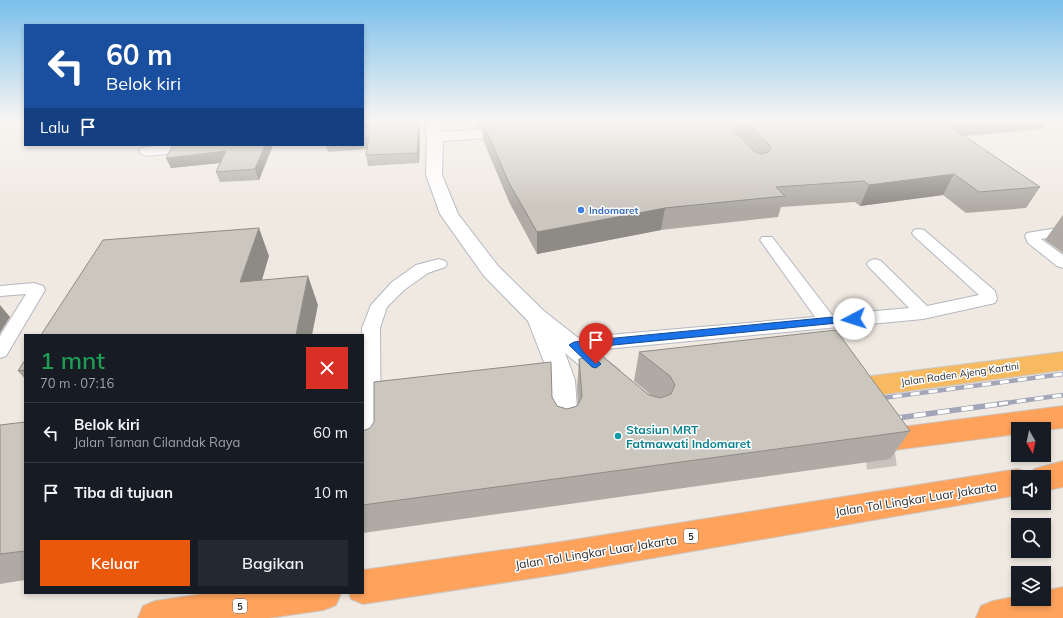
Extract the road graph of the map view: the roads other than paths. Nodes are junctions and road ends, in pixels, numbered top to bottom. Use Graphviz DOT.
graph roads {
  1 [pos="157,150"];
  2 [pos="431,150"];
  3 [pos="147,151"];
  4 [pos="1063,231"];
  5 [pos="919,233"];
  6 [pos="767,240"];
  7 [pos="1063,263"];
  8 [pos="439,264"];
  9 [pos="876,264"];
  10 [pos="0,291"];
  11 [pos="923,313"];
  12 [pos="536,316"];
  13 [pos="827,321"];
  14 [pos="574,345"];
  15 [pos="0,352"];
  16 [pos="1063,361"];
  17 [pos="367,372"];
  18 [pos="856,388"];
  19 [pos="625,390"];
  20 [pos="1063,417"];
  21 [pos="1034,422"];
  22 [pos="565,425"];
  23 [pos="1011,426"];
  24 [pos="1063,428"];
  25 [pos="1051,430"];
  26 [pos="1011,435"];
  27 [pos="370,449"];
  28 [pos="1063,474"];
  29 [pos="1051,477"];
  30 [pos="1011,483"];
  31 [pos="364,587"];
  32 [pos="317,594"];
  33 [pos="1063,604"];
  34 [pos="155,618"];
  35 [pos="992,618"];
  1 -- 3 [label="street"];
  2 -- 12 [label="street"];
  4 -- 7 [label="lane"];
  5 -- 11 [label="lane"];
  6 -- 13 [label="lane"];
  8 -- 17 [label="lane"];
  9 -- 11 [label="lane"];
  10 -- 15 [label="lane"];
  11 -- 13 [label="lane"];
  12 -- 14 [label="street"];
  12 -- 22 [label="street"];
  13 -- 14 [label="lane"];
  14 -- 19 [label="street"];
  16 -- 18 [label="highway, Jalan Raden Ajeng Kartini"];
  17 -- 27 [label="lane"];
  20 -- 21 [label="highway"];
  23 -- 26 [label="highway"];
  24 -- 25 [label="highway"];
  28 -- 29 [label="highway"];
  30 -- 31 [label="highway, Jalan Tol Lingkar Luar Jakarta / 5"];
  32 -- 34 [label="highway, 5"];
  33 -- 35 [label="highway"];
}
